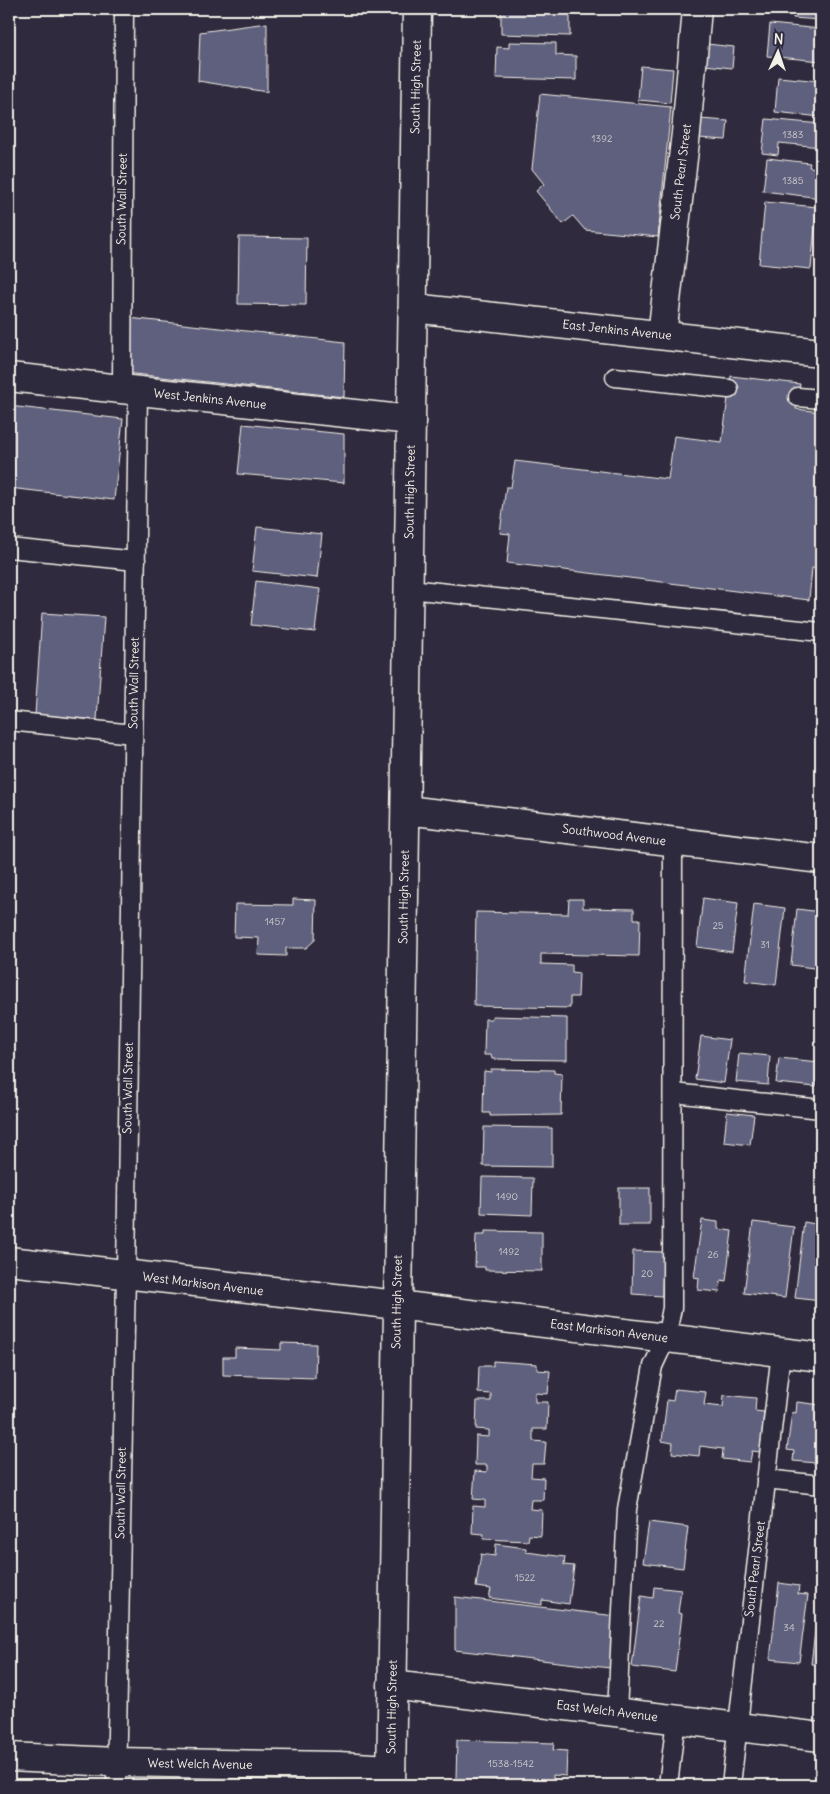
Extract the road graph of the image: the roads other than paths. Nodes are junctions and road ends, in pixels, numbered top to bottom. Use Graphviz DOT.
graph roads {
  1 [pos="124,9"];
  2 [pos="417,9"];
  3 [pos="697,9"];
  4 [pos="413,308"];
  5 [pos="662,335"];
  6 [pos="821,353"];
  7 [pos="615,377"];
  8 [pos="9,378"];
  9 [pos="729,389"];
  10 [pos="130,390"];
  11 [pos="798,397"];
  12 [pos="821,399"];
  13 [pos="411,420"];
  14 [pos="9,548"];
  15 [pos="136,561"];
  16 [pos="409,589"];
  17 [pos="821,632"];
  18 [pos="9,721"];
  19 [pos="133,734"];
  20 [pos="406,810"];
  21 [pos="673,842"];
  22 [pos="821,859"];
  23 [pos="674,1092"];
  24 [pos="821,1109"];
  25 [pos="9,1261"];
  26 [pos="126,1275"];
  27 [pos="397,1305"];
  28 [pos="666,1338"];
  29 [pos="781,1352"];
  30 [pos="821,1357"];
  31 [pos="766,1479"];
  32 [pos="821,1486"];
  33 [pos="392,1685"];
  34 [pos="617,1712"];
  35 [pos="676,1719"];
  36 [pos="736,1726"];
  37 [pos="821,1737"];
  38 [pos="9,1757"];
  39 [pos="116,1774"];
  40 [pos="391,1777"];
  41 [pos="668,1785"];
  42 [pos="731,1785"];
  1 -- 10 [label="lane, South Wall Street"];
  2 -- 4 [label="street, South High Street"];
  3 -- 5 [label="street, South Pearl Street"];
  4 -- 5 [label="street, East Jenkins Avenue"];
  4 -- 13 [label="street, South High Street"];
  5 -- 6 [label="street, East Jenkins Avenue"];
  7 -- 9 [label="lane"];
  8 -- 10 [label="street, West Jenkins Avenue"];
  10 -- 13 [label="street, West Jenkins Avenue"];
  10 -- 15 [label="lane, South Wall Street"];
  11 -- 12 [label="lane"];
  13 -- 16 [label="street, South High Street"];
  14 -- 15 [label="lane"];
  15 -- 19 [label="lane, South Wall Street"];
  16 -- 17 [label="lane"];
  16 -- 20 [label="street, South High Street"];
  18 -- 19 [label="lane"];
  19 -- 26 [label="lane, South Wall Street"];
  20 -- 21 [label="street, Southwood Avenue"];
  20 -- 27 [label="street, South High Street"];
  21 -- 22 [label="street, Southwood Avenue"];
  21 -- 23 [label="lane"];
  23 -- 24 [label="lane"];
  23 -- 28 [label="lane"];
  25 -- 26 [label="street, West Markison Avenue"];
  26 -- 27 [label="street, West Markison Avenue"];
  26 -- 39 [label="lane, South Wall Street"];
  27 -- 28 [label="street, East Markison Avenue"];
  27 -- 33 [label="street, South High Street"];
  28 -- 29 [label="street, East Markison Avenue"];
  28 -- 34 [label="lane"];
  29 -- 30 [label="street, East Markison Avenue"];
  29 -- 31 [label="lane, South Pearl Street"];
  31 -- 32 [label="lane"];
  31 -- 36 [label="lane, South Pearl Street"];
  33 -- 34 [label="street, East Welch Avenue"];
  33 -- 40 [label="street, South High Street"];
  34 -- 35 [label="street, East Welch Avenue"];
  35 -- 36 [label="street, East Welch Avenue"];
  35 -- 41 [label="lane"];
  36 -- 37 [label="street, East Welch Avenue"];
  36 -- 42 [label="lane, South Pearl Street"];
  38 -- 39 [label="street, West Welch Avenue"];
  39 -- 40 [label="street, West Welch Avenue"];
}
